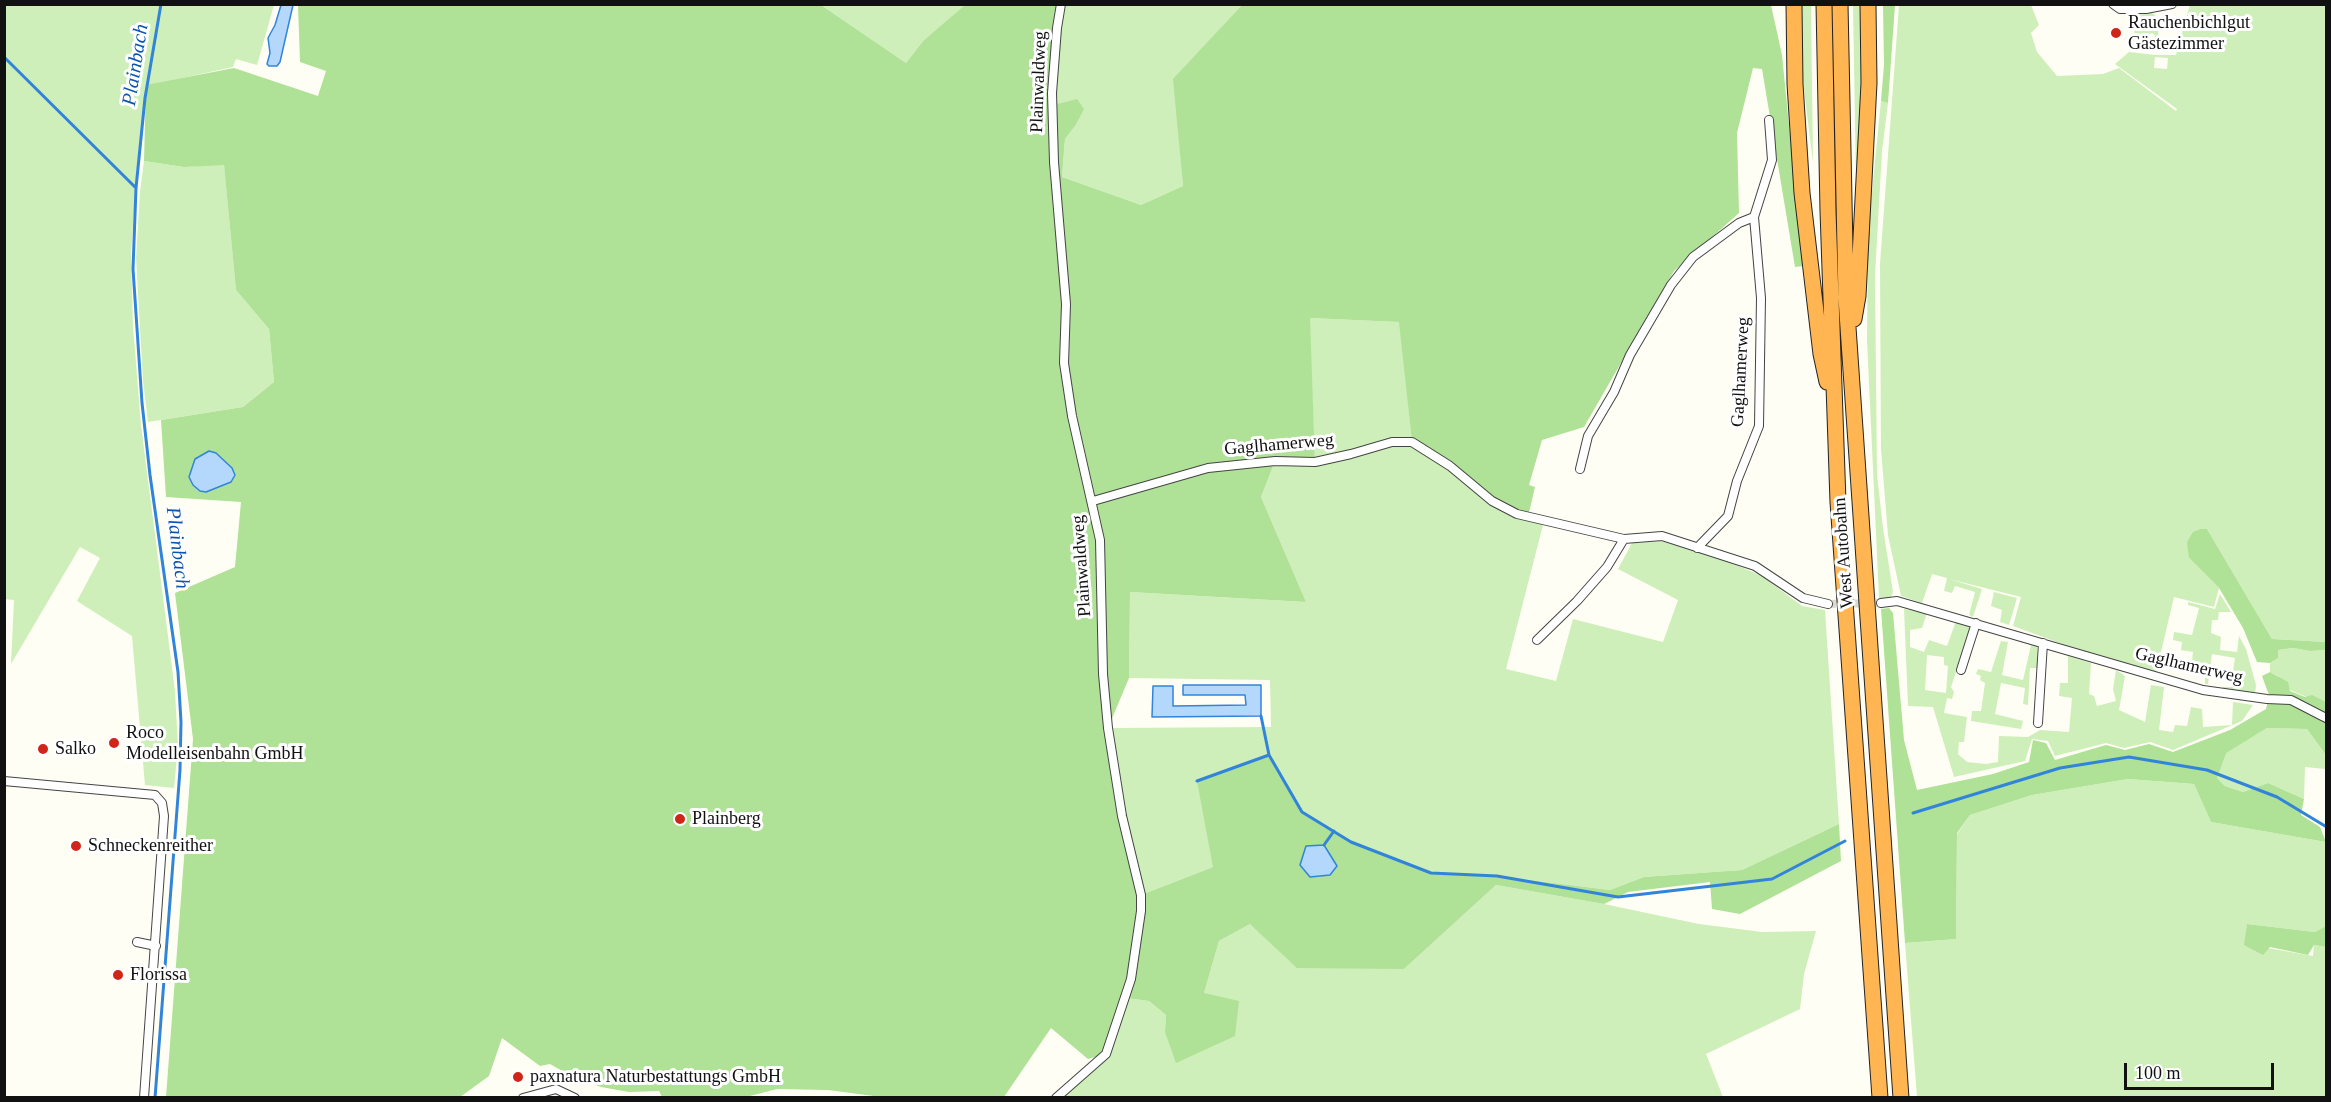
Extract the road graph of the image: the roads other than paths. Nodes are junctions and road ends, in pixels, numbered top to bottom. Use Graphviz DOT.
graph roads {
  1 [pos="1061,4"];
  2 [pos="1794,4"];
  3 [pos="1824,4"];
  4 [pos="1840,4"];
  5 [pos="1868,4"];
  6 [pos="2113,4"];
  7 [pos="2172,4"];
  8 [pos="1769,120"];
  9 [pos="1754,217"];
  10 [pos="1851,342"];
  11 [pos="1833,408"];
  12 [pos="1580,469"];
  13 [pos="1093,501"];
  14 [pos="1624,539"];
  15 [pos="1697,548"];
  16 [pos="1881,603"];
  17 [pos="1828,604"];
  18 [pos="1976,623"];
  19 [pos="1537,640"];
  20 [pos="2043,643"];
  21 [pos="1961,670"];
  22 [pos="2326,718"];
  23 [pos="2038,723"];
  24 [pos="4,781"];
  25 [pos="137,942"];
  26 [pos="156,946"];
  27 [pos="539,1095"];
  28 [pos="144,1098"];
  29 [pos="523,1098"];
  30 [pos="575,1098"];
  31 [pos="1056,1098"];
  32 [pos="1880,1098"];
  33 [pos="1900,1098"];
  1 -- 13 [label="street, Plainwaldweg"];
  2 -- 11 [label="highway"];
  3 -- 11 [label="highway, West Autobahn"];
  4 -- 10 [label="highway, West Autobahn"];
  5 -- 10 [label="highway"];
  6 -- 7 [label="street"];
  8 -- 9 [label="street, Gaglhamerweg"];
  9 -- 12 [label="street"];
  9 -- 15 [label="street, Gaglhamerweg"];
  10 -- 33 [label="highway, West Autobahn"];
  11 -- 32 [label="highway, West Autobahn"];
  13 -- 14 [label="street, Gaglhamerweg"];
  13 -- 31 [label="street, Plainwaldweg"];
  14 -- 15 [label="street, Gaglhamerweg"];
  14 -- 19 [label="street"];
  15 -- 17 [label="street, Gaglhamerweg"];
  16 -- 18 [label="street, Gaglhamerweg"];
  18 -- 20 [label="street, Gaglhamerweg"];
  18 -- 21 [label="street"];
  20 -- 22 [label="street, Gaglhamerweg"];
  20 -- 23 [label="street"];
  24 -- 26 [label="street"];
  25 -- 26 [label="street"];
  26 -- 28 [label="street"];
  27 -- 29 [label="street"];
  27 -- 30 [label="street"];
}
